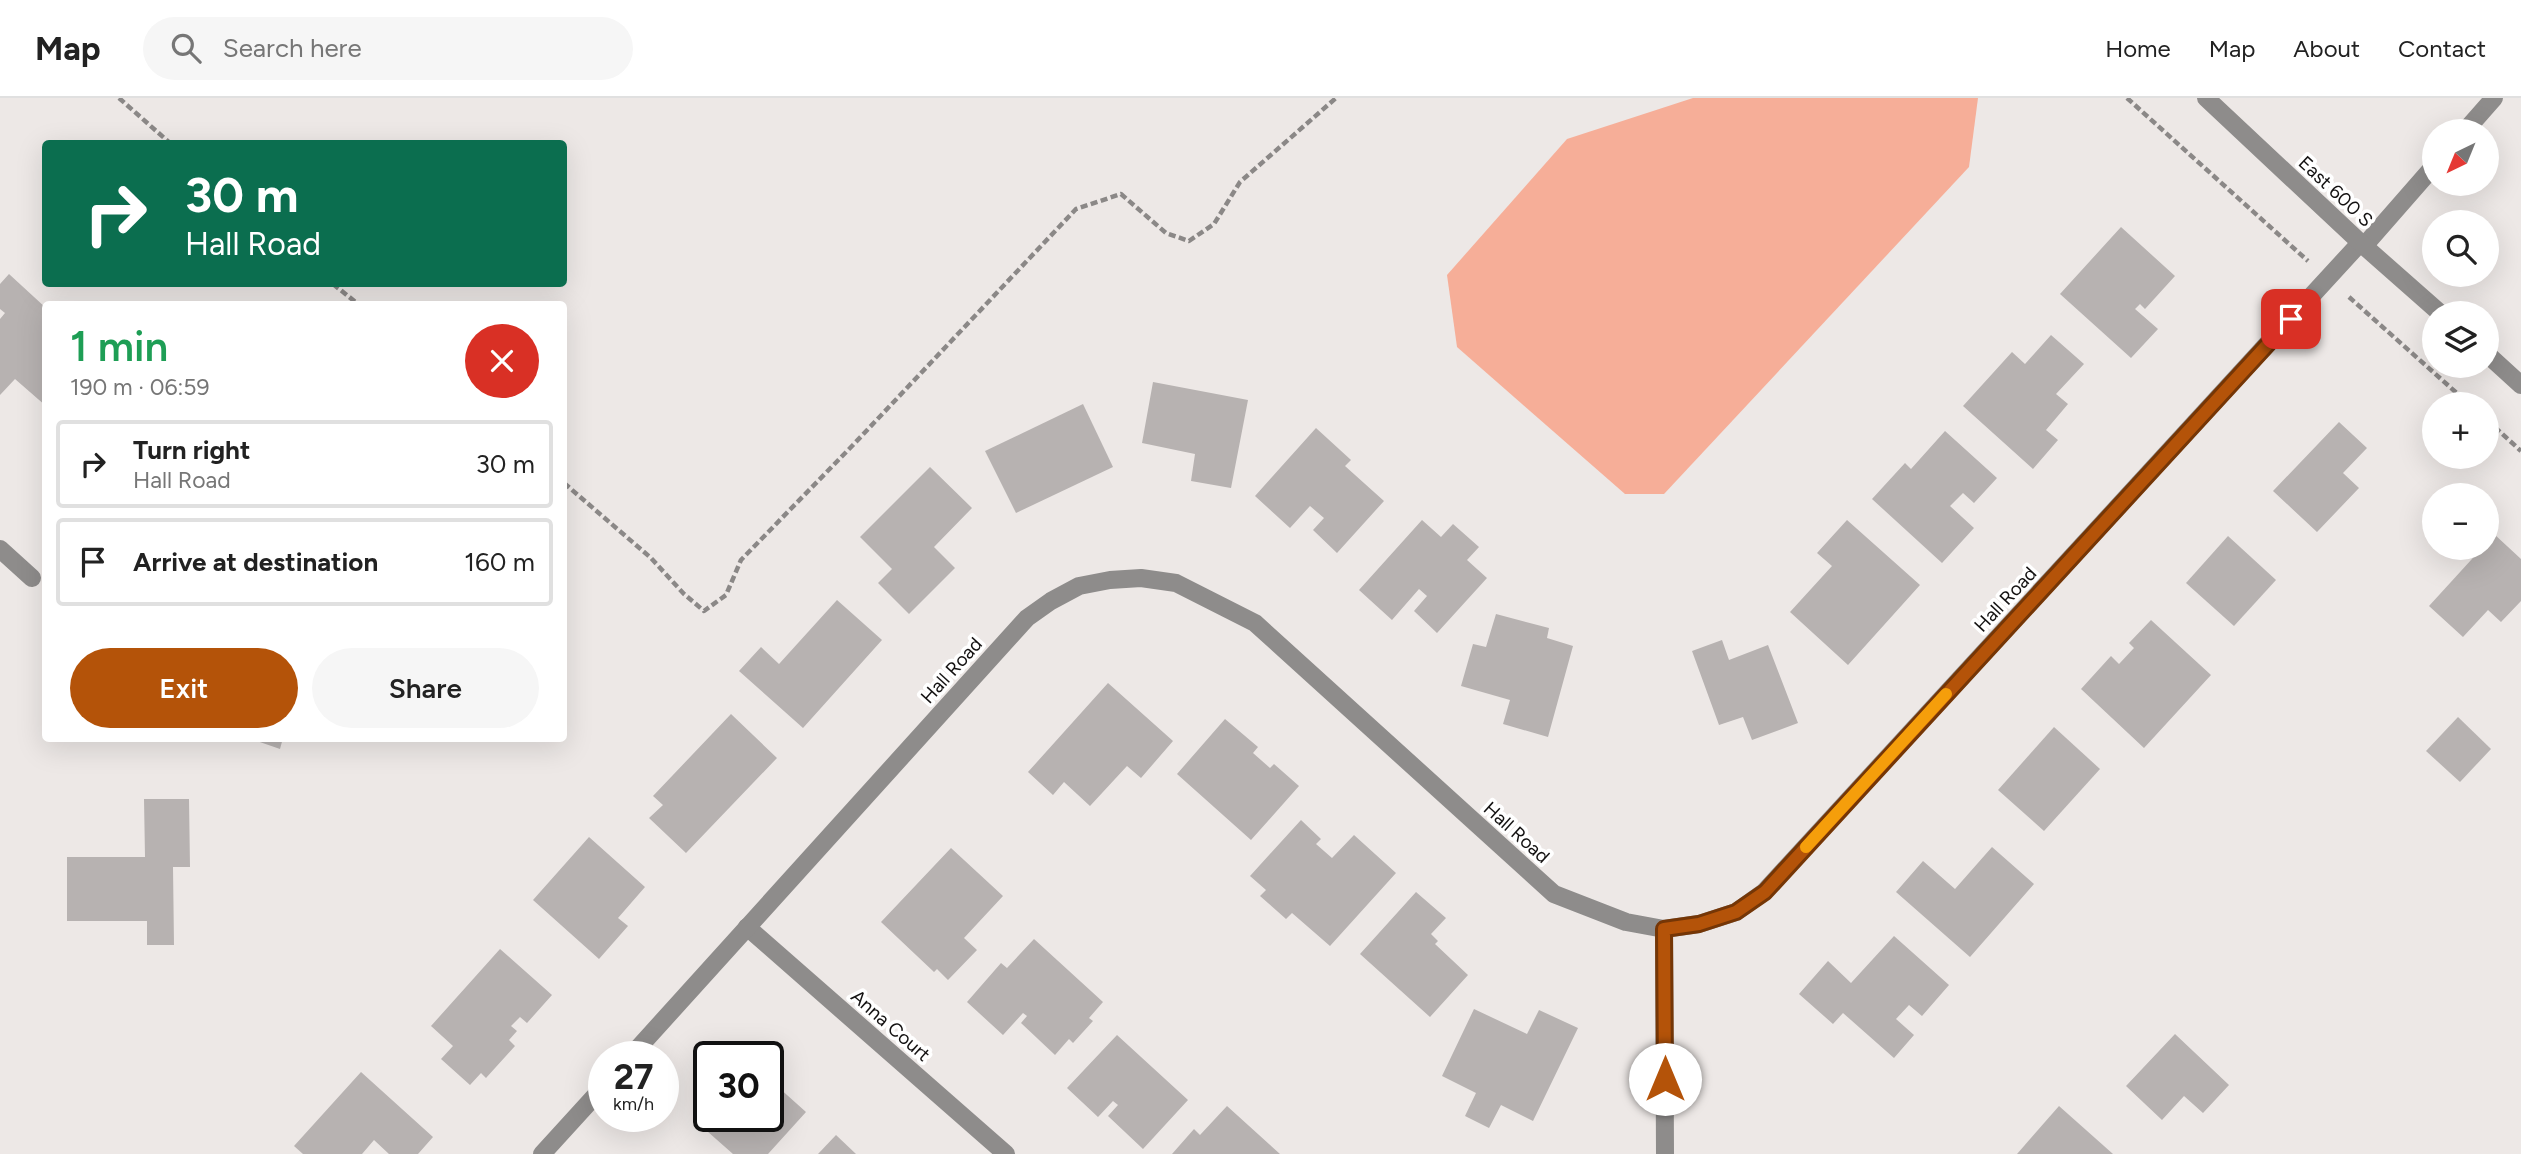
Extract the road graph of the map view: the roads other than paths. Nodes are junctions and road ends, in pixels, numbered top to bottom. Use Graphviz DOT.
graph roads {
  1 [pos="2206,98"];
  2 [pos="2494,98"];
  3 [pos="2476,119"];
  4 [pos="2422,179"];
  5 [pos="2362,244"];
  6 [pos="2426,301"];
  7 [pos="2499,366"];
  8 [pos="2521,385"];
  9 [pos="0,549"];
  10 [pos="32,578"];
  11 [pos="747,927"];
  12 [pos="1664,929"];
  13 [pos="644,1041"];
  14 [pos="588,1104"];
  15 [pos="542,1154"];
  16 [pos="1006,1154"];
  17 [pos="1665,1154"];
  1 -- 5 [label="street, East 600 S"];
  2 -- 3 [label="street"];
  4 -- 5 [label="street, Hall Road"];
  5 -- 6 [label="street, East 600 S"];
  5 -- 12 [label="street, Hall Road"];
  7 -- 8 [label="street"];
  9 -- 10 [label="street"];
  11 -- 12 [label="street, Hall Road"];
  11 -- 13 [label="street, Hall Road"];
  11 -- 16 [label="street, Anna Court"];
  12 -- 17 [label="street"];
  14 -- 15 [label="street"];
}
